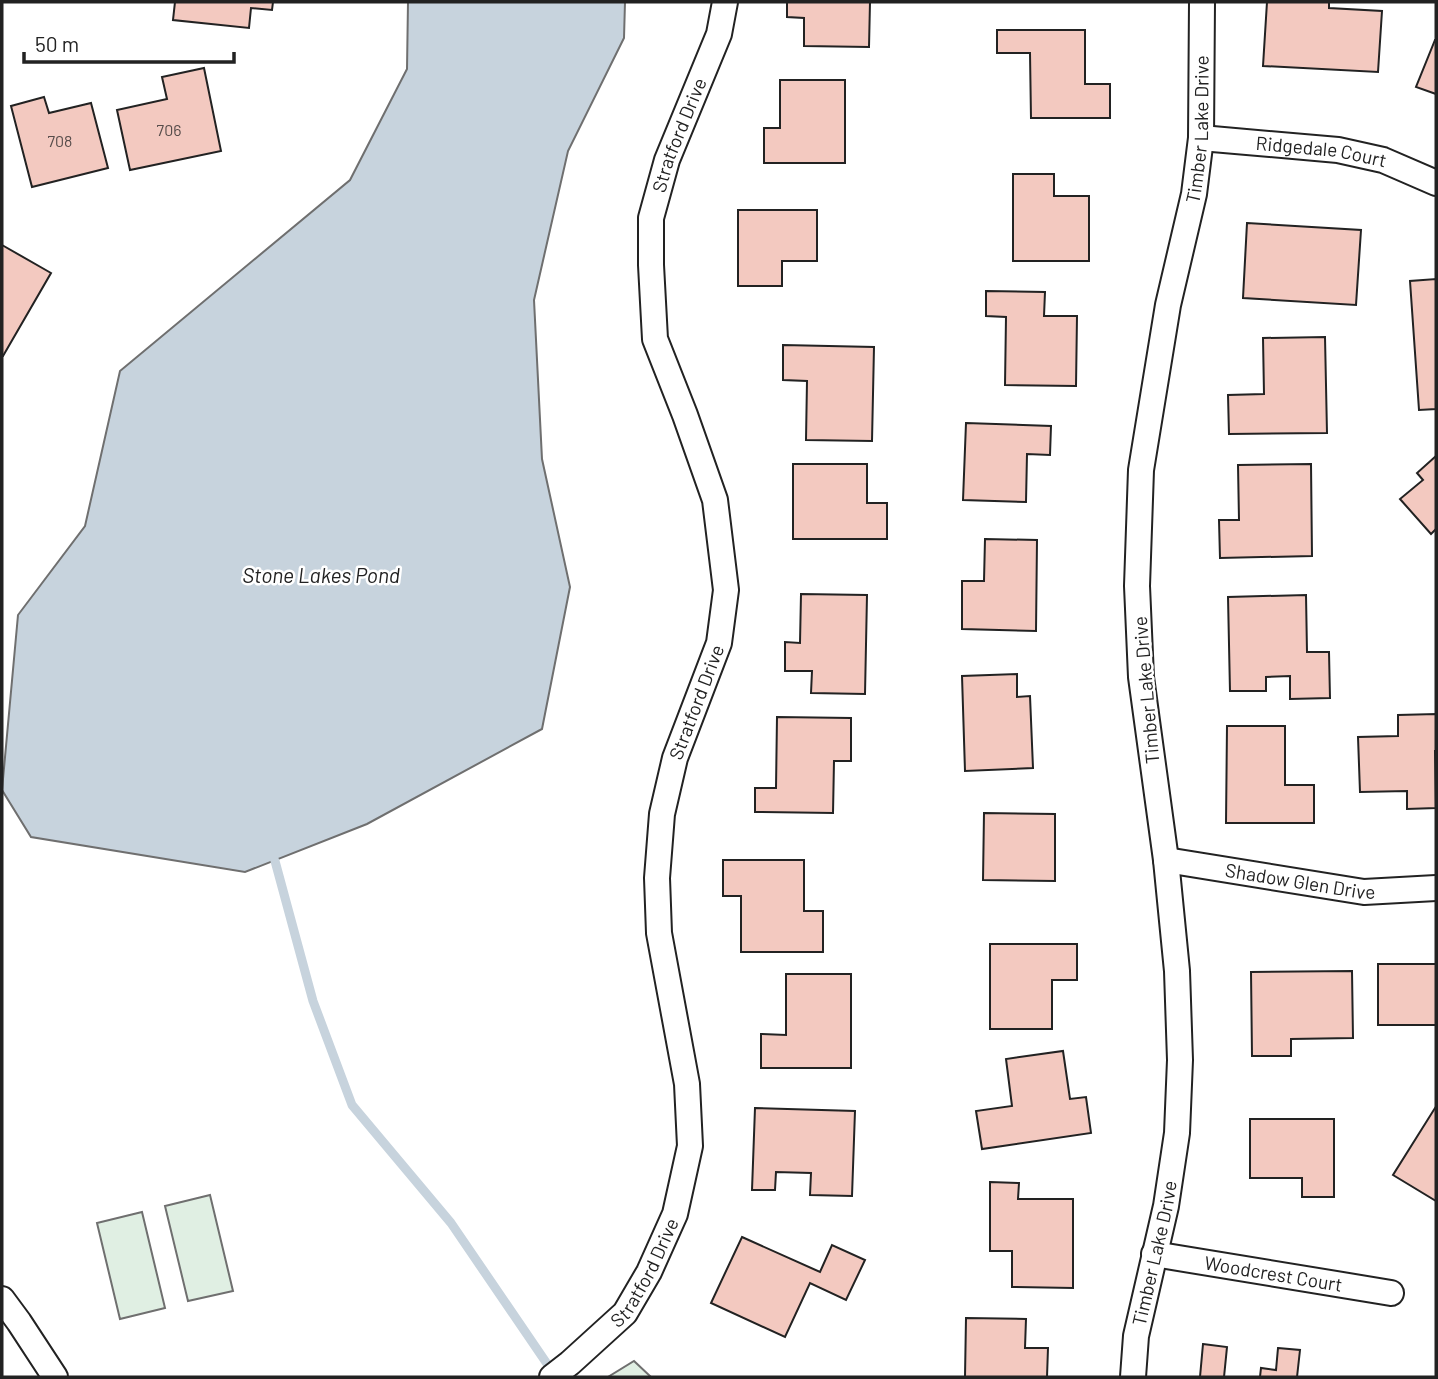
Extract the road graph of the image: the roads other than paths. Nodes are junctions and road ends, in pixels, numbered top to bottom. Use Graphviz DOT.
graph roads {
  1 [pos="725,2"];
  2 [pos="1202,2"];
  3 [pos="1201,138"];
  4 [pos="1436,183"];
  5 [pos="1166,860"];
  6 [pos="1436,888"];
  7 [pos="1154,1254"];
  8 [pos="1391,1293"];
  9 [pos="2,1299"];
  10 [pos="561,1370"];
  11 [pos="55,1377"];
  12 [pos="1133,1377"];
  1 -- 10 [label="street, Stratford Drive"];
  2 -- 3 [label="street, Timber Lake Drive"];
  3 -- 4 [label="street, Ridgedale Court"];
  3 -- 5 [label="street, Timber Lake Drive"];
  5 -- 6 [label="street, Shadow Glen Drive"];
  5 -- 7 [label="street, Timber Lake Drive"];
  7 -- 8 [label="street, Woodcrest Court"];
  7 -- 12 [label="street, Timber Lake Drive"];
  9 -- 11 [label="street"];
}
